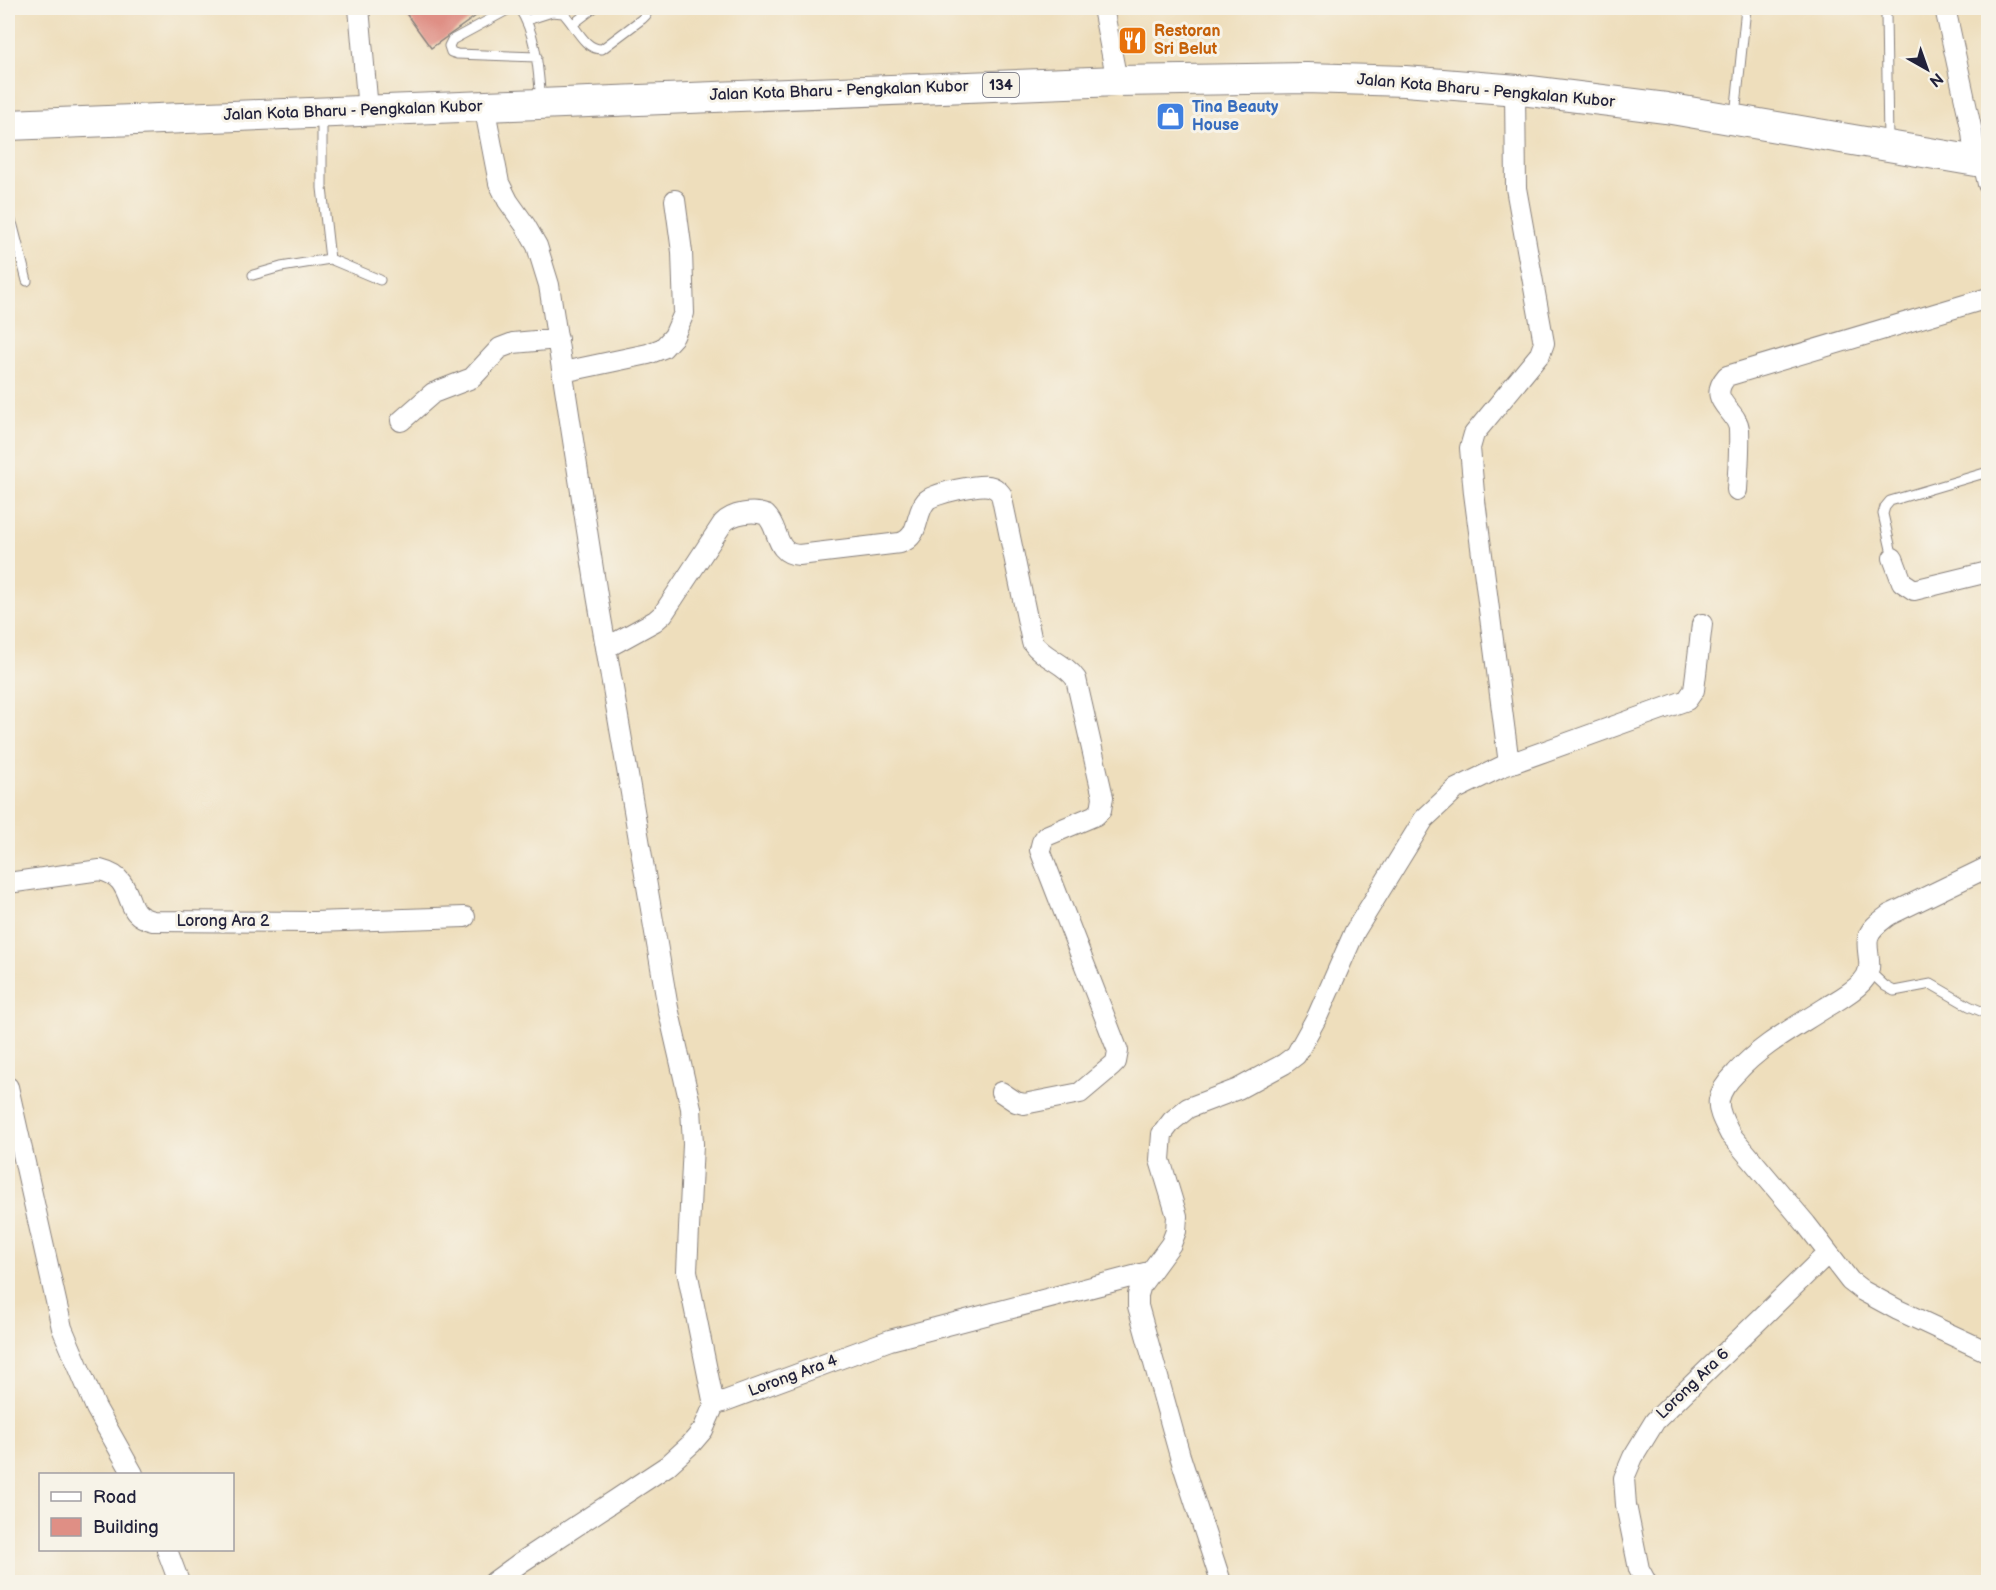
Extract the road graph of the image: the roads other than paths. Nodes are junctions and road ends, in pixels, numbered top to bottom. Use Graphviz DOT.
graph roads {
  1 [pos="359,8"];
  2 [pos="511,8"];
  3 [pos="519,8"];
  4 [pos="594,8"];
  5 [pos="647,8"];
  6 [pos="1103,8"];
  7 [pos="1746,8"];
  8 [pos="1883,8"];
  9 [pos="1945,8"];
  10 [pos="527,20"];
  11 [pos="573,24"];
  12 [pos="537,57"];
  13 [pos="1117,81"];
  14 [pos="1515,90"];
  15 [pos="541,103"];
  16 [pos="484,105"];
  17 [pos="368,110"];
  18 [pos="322,112"];
  19 [pos="1734,120"];
  20 [pos="8,125"];
  21 [pos="1888,147"];
  22 [pos="1984,167"];
  23 [pos="675,200"];
  24 [pos="8,214"];
  25 [pos="330,259"];
  26 [pos="253,275"];
  27 [pos="380,280"];
  28 [pos="27,281"];
  29 [pos="1989,298"];
  30 [pos="558,339"];
  31 [pos="562,372"];
  32 [pos="401,421"];
  33 [pos="1989,472"];
  34 [pos="1737,490"];
  35 [pos="1893,558"];
  36 [pos="1989,572"];
  37 [pos="1702,624"];
  38 [pos="606,648"];
  39 [pos="1509,764"];
  40 [pos="1989,867"];
  41 [pos="8,883"];
  42 [pos="465,917"];
  43 [pos="1869,971"];
  44 [pos="1989,1014"];
  45 [pos="8,1088"];
  46 [pos="1001,1092"];
  47 [pos="1828,1252"];
  48 [pos="1149,1272"];
  49 [pos="1989,1352"];
  50 [pos="714,1405"];
  51 [pos="132,1473"];
  52 [pos="167,1551"];
  53 [pos="179,1582"];
  54 [pos="494,1582"];
  55 [pos="1221,1582"];
  56 [pos="1646,1582"];
  1 -- 17 [label="street"];
  2 -- 12 [label="lane"];
  3 -- 10 [label="lane"];
  4 -- 11 [label="lane"];
  5 -- 11 [label="lane"];
  6 -- 13 [label="street"];
  7 -- 19 [label="lane"];
  8 -- 21 [label="lane"];
  9 -- 22 [label="street"];
  10 -- 11 [label="lane"];
  10 -- 12 [label="lane"];
  12 -- 15 [label="lane"];
  13 -- 14 [label="main road, Jalan Kota Bharu - Pengkalan Kubor / 134"];
  13 -- 15 [label="main road, Jalan Kota Bharu - Pengkalan Kubor / 134"];
  14 -- 19 [label="main road, Jalan Kota Bharu - Pengkalan Kubor / 134"];
  14 -- 39 [label="street"];
  15 -- 16 [label="main road, Jalan Kota Bharu - Pengkalan Kubor / 134"];
  16 -- 17 [label="main road, Jalan Kota Bharu - Pengkalan Kubor / 134"];
  16 -- 30 [label="street"];
  17 -- 18 [label="main road, Jalan Kota Bharu - Pengkalan Kubor / 134"];
  18 -- 20 [label="main road, Jalan Kota Bharu - Pengkalan Kubor / 134"];
  18 -- 25 [label="lane"];
  19 -- 21 [label="main road, Jalan Kota Bharu - Pengkalan Kubor / 134"];
  21 -- 22 [label="main road, Jalan Kota Bharu - Pengkalan Kubor / 134"];
  23 -- 31 [label="street"];
  24 -- 28 [label="lane"];
  25 -- 26 [label="lane"];
  25 -- 27 [label="lane"];
  29 -- 34 [label="street"];
  30 -- 31 [label="street"];
  30 -- 32 [label="street"];
  31 -- 38 [label="street"];
  33 -- 35 [label="lane"];
  35 -- 36 [label="street"];
  37 -- 39 [label="street"];
  38 -- 46 [label="street"];
  38 -- 50 [label="street"];
  39 -- 48 [label="street"];
  40 -- 43 [label="street"];
  41 -- 42 [label="street, Lorong Ara 2"];
  43 -- 44 [label="lane"];
  43 -- 47 [label="street"];
  45 -- 51 [label="street"];
  47 -- 49 [label="street"];
  47 -- 56 [label="street, Lorong Ara 6"];
  48 -- 50 [label="street, Lorong Ara 4"];
  48 -- 55 [label="street"];
  50 -- 54 [label="street"];
  52 -- 53 [label="street"];
}
